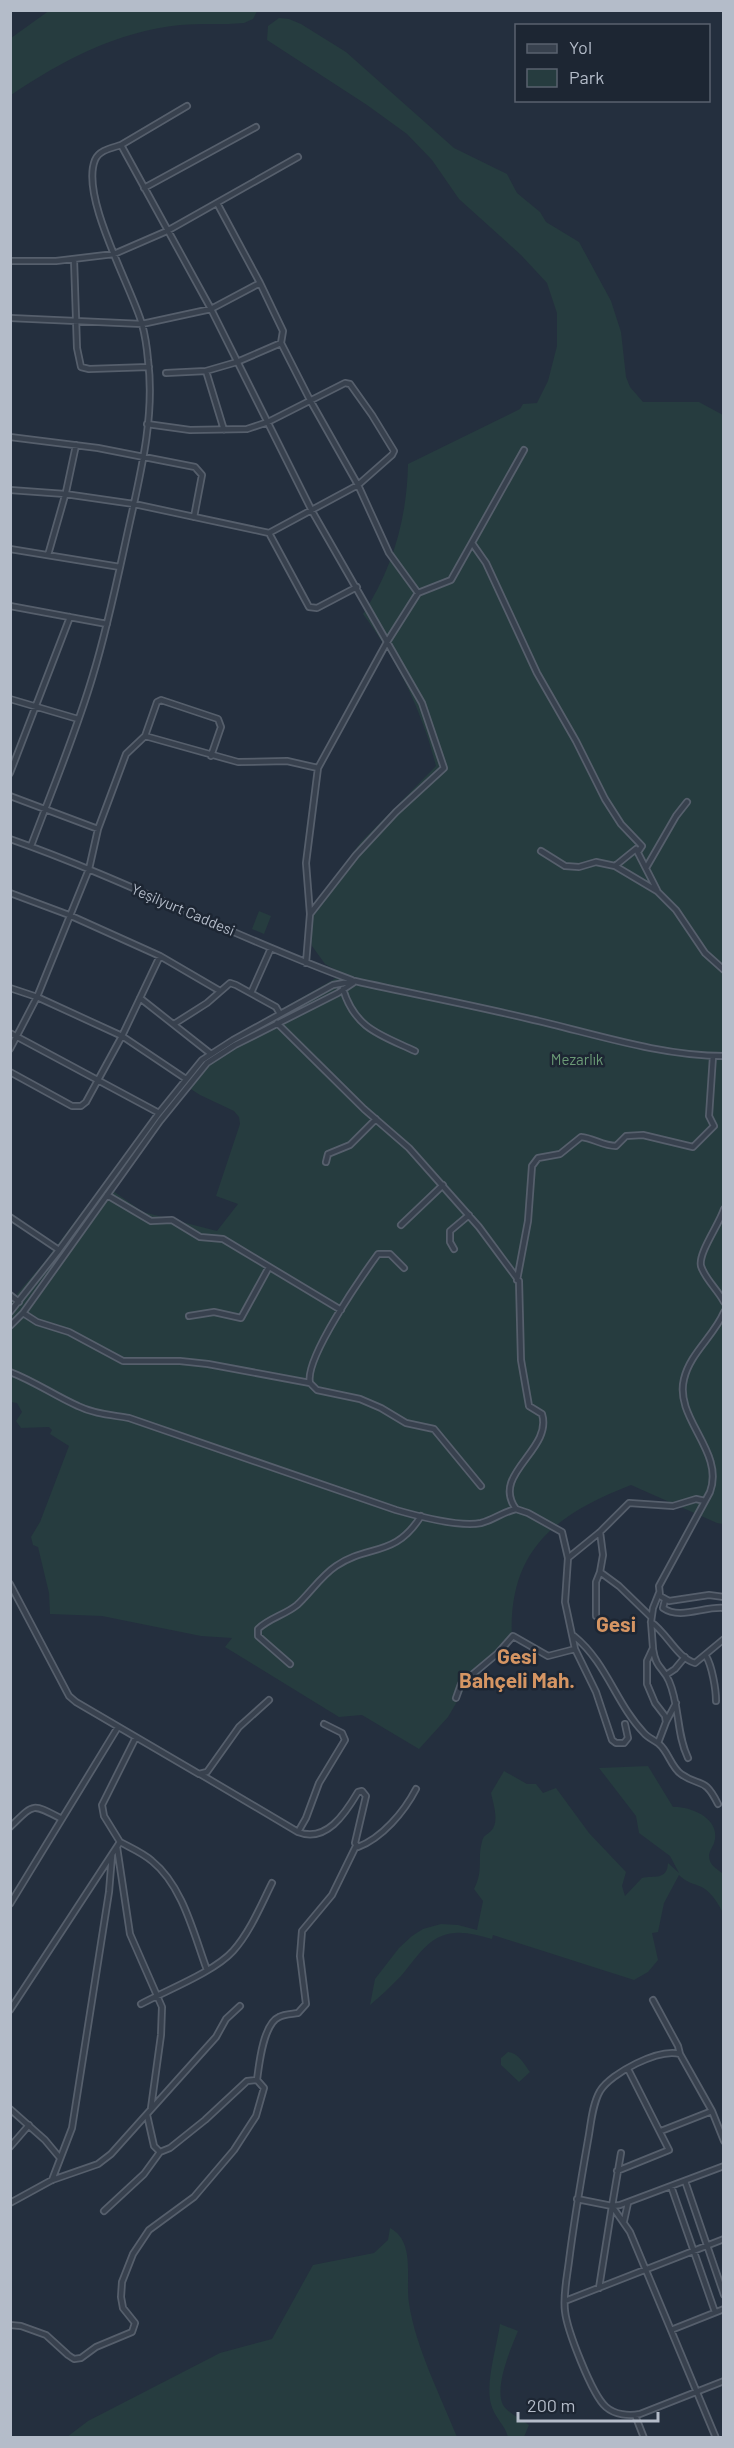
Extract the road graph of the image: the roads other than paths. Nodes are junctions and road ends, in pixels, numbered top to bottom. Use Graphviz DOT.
graph roads {
  1 [pos="187,106"];
  2 [pos="256,127"];
  3 [pos="121,145"];
  4 [pos="298,157"];
  5 [pos="144,188"];
  6 [pos="217,203"];
  7 [pos="167,231"];
  8 [pos="114,254"];
  9 [pos="74,259"];
  10 [pos="10,261"];
  11 [pos="260,283"];
  12 [pos="211,309"];
  13 [pos="10,318"];
  14 [pos="76,322"];
  15 [pos="142,324"];
  16 [pos="281,343"];
  17 [pos="237,362"];
  18 [pos="148,367"];
  19 [pos="206,371"];
  20 [pos="166,373"];
  21 [pos="310,400"];
  22 [pos="268,422"];
  23 [pos="147,424"];
  24 [pos="224,430"];
  25 [pos="10,437"];
  26 [pos="76,445"];
  27 [pos="524,450"];
  28 [pos="144,456"];
  29 [pos="358,485"];
  30 [pos="10,490"];
  31 [pos="65,494"];
  32 [pos="134,504"];
  33 [pos="312,511"];
  34 [pos="194,517"];
  35 [pos="269,532"];
  36 [pos="472,543"];
  37 [pos="10,549"];
  38 [pos="48,555"];
  39 [pos="120,567"];
  40 [pos="357,587"];
  41 [pos="418,593"];
  42 [pos="10,606"];
  43 [pos="70,617"];
  44 [pos="107,624"];
  45 [pos="387,642"];
  46 [pos="10,699"];
  47 [pos="36,708"];
  48 [pos="78,719"];
  49 [pos="145,736"];
  50 [pos="10,753"];
  51 [pos="17,755"];
  52 [pos="211,756"];
  53 [pos="318,768"];
  54 [pos="10,773"];
  55 [pos="10,796"];
  56 [pos="687,802"];
  57 [pos="45,810"];
  58 [pos="98,829"];
  59 [pos="10,839"];
  60 [pos="31,846"];
  61 [pos="541,851"];
  62 [pos="638,852"];
  63 [pos="615,866"];
  64 [pos="646,868"];
  65 [pos="89,870"];
  66 [pos="657,891"];
  67 [pos="10,893"];
  68 [pos="310,914"];
  69 [pos="69,915"];
  70 [pos="271,948"];
  71 [pos="160,956"];
  72 [pos="306,963"];
  73 [pos="723,970"];
  74 [pos="355,981"];
  75 [pos="10,988"];
  76 [pos="343,989"];
  77 [pos="220,991"];
  78 [pos="251,993"];
  79 [pos="37,997"];
  80 [pos="140,998"];
  81 [pos="280,1014"];
  82 [pos="277,1023"];
  83 [pos="174,1024"];
  84 [pos="10,1033"];
  85 [pos="19,1036"];
  86 [pos="122,1036"];
  87 [pos="10,1049"];
  88 [pos="415,1051"];
  89 [pos="211,1054"];
  90 [pos="713,1056"];
  91 [pos="723,1056"];
  92 [pos="10,1072"];
  93 [pos="99,1079"];
  94 [pos="186,1079"];
  95 [pos="159,1113"];
  96 [pos="376,1119"];
  97 [pos="326,1162"];
  98 [pos="443,1185"];
  99 [pos="107,1195"];
  100 [pos="723,1209"];
  101 [pos="469,1215"];
  102 [pos="10,1217"];
  103 [pos="401,1225"];
  104 [pos="454,1249"];
  105 [pos="59,1250"];
  106 [pos="269,1267"];
  107 [pos="404,1268"];
  108 [pos="517,1281"];
  109 [pos="10,1295"];
  110 [pos="19,1302"];
  111 [pos="723,1302"];
  112 [pos="10,1310"];
  113 [pos="341,1310"];
  114 [pos="723,1312"];
  115 [pos="23,1313"];
  116 [pos="189,1316"];
  117 [pos="10,1326"];
  118 [pos="10,1372"];
  119 [pos="310,1383"];
  120 [pos="481,1486"];
  121 [pos="705,1502"];
  122 [pos="516,1509"];
  123 [pos="421,1516"];
  124 [pos="600,1532"];
  125 [pos="568,1558"];
  126 [pos="600,1572"];
  127 [pos="10,1584"];
  128 [pos="659,1593"];
  129 [pos="723,1598"];
  130 [pos="665,1600"];
  131 [pos="723,1608"];
  132 [pos="596,1616"];
  133 [pos="651,1620"];
  134 [pos="574,1636"];
  135 [pos="723,1640"];
  136 [pos="652,1648"];
  137 [pos="575,1649"];
  138 [pos="706,1656"];
  139 [pos="685,1657"];
  140 [pos="290,1664"];
  141 [pos="666,1675"];
  142 [pos="456,1698"];
  143 [pos="269,1700"];
  144 [pos="716,1701"];
  145 [pos="676,1703"];
  146 [pos="666,1722"];
  147 [pos="324,1724"];
  148 [pos="625,1724"];
  149 [pos="118,1727"];
  150 [pos="136,1737"];
  151 [pos="658,1743"];
  152 [pos="688,1758"];
  153 [pos="199,1774"];
  154 [pos="416,1789"];
  155 [pos="718,1804"];
  156 [pos="62,1819"];
  157 [pos="10,1827"];
  158 [pos="298,1832"];
  159 [pos="120,1842"];
  160 [pos="356,1846"];
  161 [pos="117,1847"];
  162 [pos="112,1855"];
  163 [pos="272,1882"];
  164 [pos="10,1904"];
  165 [pos="207,1970"];
  166 [pos="159,1995"];
  167 [pos="653,2000"];
  168 [pos="141,2004"];
  169 [pos="240,2006"];
  170 [pos="10,2010"];
  171 [pos="680,2054"];
  172 [pos="628,2069"];
  173 [pos="257,2080"];
  174 [pos="152,2108"];
  175 [pos="10,2109"];
  176 [pos="712,2111"];
  177 [pos="147,2115"];
  178 [pos="28,2125"];
  179 [pos="661,2131"];
  180 [pos="723,2141"];
  181 [pos="10,2147"];
  182 [pos="160,2152"];
  183 [pos="621,2152"];
  184 [pos="60,2158"];
  185 [pos="723,2166"];
  186 [pos="617,2171"];
  187 [pos="52,2180"];
  188 [pos="685,2181"];
  189 [pos="670,2186"];
  190 [pos="577,2199"];
  191 [pos="10,2202"];
  192 [pos="628,2203"];
  193 [pos="612,2206"];
  194 [pos="104,2211"];
  195 [pos="624,2221"];
  196 [pos="723,2239"];
  197 [pos="706,2246"];
  198 [pos="693,2251"];
  199 [pos="645,2270"];
  200 [pos="599,2288"];
  201 [pos="723,2295"];
  202 [pos="565,2301"];
  203 [pos="723,2309"];
  204 [pos="715,2312"];
  205 [pos="10,2325"];
  206 [pos="671,2330"];
  207 [pos="723,2381"];
  208 [pos="696,2393"];
  209 [pos="635,2415"];
  210 [pos="644,2438"];
  211 [pos="716,2438"];
  1 -- 3 [label="street"];
  2 -- 5 [label="street"];
  3 -- 5 [label="street"];
  3 -- 8 [label="street"];
  4 -- 6 [label="street"];
  5 -- 7 [label="street"];
  6 -- 7 [label="street"];
  6 -- 11 [label="street"];
  7 -- 8 [label="street"];
  7 -- 12 [label="street"];
  8 -- 9 [label="street"];
  8 -- 15 [label="street"];
  9 -- 10 [label="street"];
  9 -- 14 [label="street"];
  11 -- 12 [label="street"];
  11 -- 16 [label="street"];
  12 -- 15 [label="street"];
  12 -- 17 [label="street"];
  13 -- 14 [label="street"];
  14 -- 15 [label="street"];
  14 -- 18 [label="street"];
  15 -- 18 [label="street"];
  16 -- 17 [label="street"];
  16 -- 21 [label="street"];
  17 -- 19 [label="street"];
  17 -- 22 [label="street"];
  18 -- 23 [label="street"];
  19 -- 20 [label="street"];
  19 -- 24 [label="street"];
  21 -- 22 [label="street"];
  21 -- 29 [label="street"];
  21 -- 29 [label="street"];
  22 -- 24 [label="street"];
  22 -- 33 [label="street"];
  23 -- 24 [label="street"];
  23 -- 28 [label="street"];
  25 -- 26 [label="street"];
  26 -- 28 [label="street"];
  26 -- 31 [label="street"];
  27 -- 36 [label="street"];
  28 -- 32 [label="street"];
  28 -- 34 [label="street"];
  29 -- 33 [label="street"];
  29 -- 41 [label="street"];
  30 -- 31 [label="street"];
  31 -- 32 [label="street"];
  31 -- 38 [label="street"];
  32 -- 34 [label="street"];
  32 -- 39 [label="street"];
  33 -- 35 [label="street"];
  33 -- 40 [label="street"];
  34 -- 35 [label="street"];
  35 -- 40 [label="street"];
  36 -- 41 [label="street"];
  36 -- 62 [label="street"];
  37 -- 38 [label="street"];
  38 -- 39 [label="street"];
  39 -- 44 [label="street"];
  40 -- 45 [label="street"];
  41 -- 45 [label="street"];
  42 -- 43 [label="street"];
  43 -- 44 [label="street"];
  43 -- 47 [label="street"];
  44 -- 48 [label="street"];
  45 -- 53 [label="street"];
  45 -- 68 [label="street"];
  46 -- 47 [label="street"];
  47 -- 48 [label="street"];
  47 -- 51 [label="street"];
  48 -- 57 [label="street"];
  49 -- 52 [label="street"];
  49 -- 52 [label="street"];
  49 -- 58 [label="street"];
  50 -- 51 [label="street"];
  51 -- 54 [label="street"];
  52 -- 53 [label="street"];
  53 -- 68 [label="street"];
  55 -- 57 [label="street"];
  56 -- 64 [label="street"];
  57 -- 58 [label="street"];
  57 -- 60 [label="street"];
  58 -- 65 [label="street"];
  59 -- 60 [label="street, Yeşilyurt Caddesi"];
  60 -- 65 [label="street, Yeşilyurt Caddesi"];
  61 -- 63 [label="street"];
  62 -- 63 [label="street"];
  62 -- 64 [label="street"];
  63 -- 66 [label="street"];
  64 -- 66 [label="street"];
  65 -- 69 [label="street"];
  65 -- 70 [label="street, Yeşilyurt Caddesi"];
  66 -- 73 [label="street"];
  67 -- 69 [label="street"];
  68 -- 72 [label="street"];
  69 -- 71 [label="street"];
  69 -- 79 [label="street"];
  70 -- 72 [label="street, Yeşilyurt Caddesi"];
  70 -- 78 [label="street"];
  71 -- 77 [label="street"];
  71 -- 80 [label="street"];
  72 -- 74 [label="street, Yeşilyurt Caddesi"];
  74 -- 76 [label="street"];
  74 -- 81 [label="street"];
  74 -- 90 [label="street, Yeşilyurt Caddesi"];
  75 -- 79 [label="street"];
  76 -- 82 [label="street"];
  76 -- 88 [label="street"];
  77 -- 78 [label="street"];
  77 -- 83 [label="street"];
  78 -- 81 [label="street"];
  79 -- 85 [label="street"];
  79 -- 86 [label="street"];
  80 -- 83 [label="street"];
  80 -- 86 [label="street"];
  81 -- 89 [label="street"];
  82 -- 96 [label="street"];
  82 -- 99 [label="street"];
  83 -- 89 [label="street"];
  84 -- 85 [label="street"];
  85 -- 87 [label="street"];
  85 -- 93 [label="street"];
  86 -- 93 [label="street"];
  86 -- 94 [label="street"];
  89 -- 94 [label="street"];
  90 -- 91 [label="street, Yeşilyurt Caddesi"];
  90 -- 108 [label="street"];
  92 -- 93 [label="street"];
  93 -- 95 [label="street"];
  94 -- 95 [label="street"];
  95 -- 105 [label="street"];
  96 -- 97 [label="street"];
  96 -- 98 [label="street"];
  98 -- 101 [label="street"];
  98 -- 103 [label="street"];
  99 -- 106 [label="street"];
  99 -- 115 [label="street"];
  100 -- 111 [label="street"];
  101 -- 104 [label="street"];
  101 -- 108 [label="street"];
  102 -- 105 [label="street"];
  105 -- 110 [label="street"];
  106 -- 113 [label="street"];
  106 -- 116 [label="street"];
  107 -- 113 [label="street"];
  108 -- 122 [label="street"];
  109 -- 110 [label="street"];
  110 -- 112 [label="street"];
  113 -- 119 [label="street"];
  114 -- 121 [label="street"];
  115 -- 117 [label="street"];
  115 -- 119 [label="street"];
  118 -- 123 [label="street"];
  119 -- 120 [label="street"];
  121 -- 124 [label="street"];
  121 -- 128 [label="street"];
  122 -- 123 [label="street"];
  122 -- 125 [label="street"];
  123 -- 140 [label="street"];
  124 -- 125 [label="street"];
  124 -- 126 [label="street"];
  125 -- 134 [label="street"];
  126 -- 132 [label="street"];
  126 -- 133 [label="street"];
  127 -- 149 [label="street"];
  128 -- 130 [label="street"];
  128 -- 133 [label="street"];
  129 -- 130 [label="street"];
  130 -- 131 [label="street"];
  133 -- 136 [label="street"];
  133 -- 139 [label="street"];
  134 -- 137 [label="street"];
  134 -- 151 [label="street"];
  135 -- 138 [label="street"];
  136 -- 141 [label="street"];
  136 -- 146 [label="street"];
  137 -- 142 [label="street"];
  137 -- 148 [label="street"];
  138 -- 139 [label="street"];
  138 -- 144 [label="street"];
  139 -- 141 [label="street"];
  141 -- 145 [label="street"];
  143 -- 153 [label="street"];
  145 -- 146 [label="street"];
  145 -- 152 [label="street"];
  146 -- 151 [label="street"];
  147 -- 158 [label="street"];
  149 -- 150 [label="street"];
  149 -- 156 [label="street"];
  150 -- 153 [label="street"];
  150 -- 159 [label="street"];
  151 -- 155 [label="street"];
  153 -- 158 [label="street"];
  154 -- 160 [label="street"];
  156 -- 157 [label="street"];
  156 -- 164 [label="street"];
  158 -- 160 [label="street"];
  159 -- 161 [label="street"];
  159 -- 165 [label="street"];
  160 -- 173 [label="street"];
  161 -- 162 [label="street"];
  161 -- 166 [label="street"];
  162 -- 170 [label="street"];
  162 -- 184 [label="street"];
  163 -- 165 [label="street"];
  165 -- 166 [label="street"];
  166 -- 168 [label="street"];
  166 -- 174 [label="street"];
  167 -- 171 [label="street"];
  169 -- 174 [label="street"];
  171 -- 172 [label="street"];
  171 -- 176 [label="street"];
  172 -- 179 [label="street"];
  172 -- 190 [label="street"];
  173 -- 182 [label="street"];
  173 -- 205 [label="street"];
  174 -- 177 [label="street"];
  175 -- 178 [label="street"];
  176 -- 179 [label="street"];
  176 -- 180 [label="street"];
  177 -- 182 [label="street"];
  177 -- 187 [label="street"];
  178 -- 181 [label="street"];
  178 -- 184 [label="street"];
  179 -- 186 [label="street"];
  182 -- 194 [label="street"];
  183 -- 186 [label="street"];
  184 -- 187 [label="street"];
  185 -- 188 [label="street"];
  186 -- 193 [label="street"];
  187 -- 191 [label="street"];
  188 -- 189 [label="street"];
  188 -- 197 [label="street"];
  189 -- 192 [label="street"];
  189 -- 198 [label="street"];
  190 -- 193 [label="street"];
  190 -- 202 [label="street"];
  192 -- 193 [label="street"];
  192 -- 195 [label="street"];
  193 -- 195 [label="street"];
  193 -- 200 [label="street"];
  195 -- 199 [label="street"];
  196 -- 197 [label="street"];
  197 -- 198 [label="street"];
  197 -- 201 [label="street"];
  198 -- 199 [label="street"];
  198 -- 204 [label="street"];
  199 -- 200 [label="street"];
  199 -- 206 [label="street"];
  200 -- 202 [label="street"];
  202 -- 209 [label="street"];
  203 -- 204 [label="street"];
  204 -- 206 [label="street"];
  206 -- 208 [label="street"];
  207 -- 208 [label="street"];
  208 -- 209 [label="street"];
  208 -- 211 [label="street"];
  209 -- 210 [label="street"];
}
